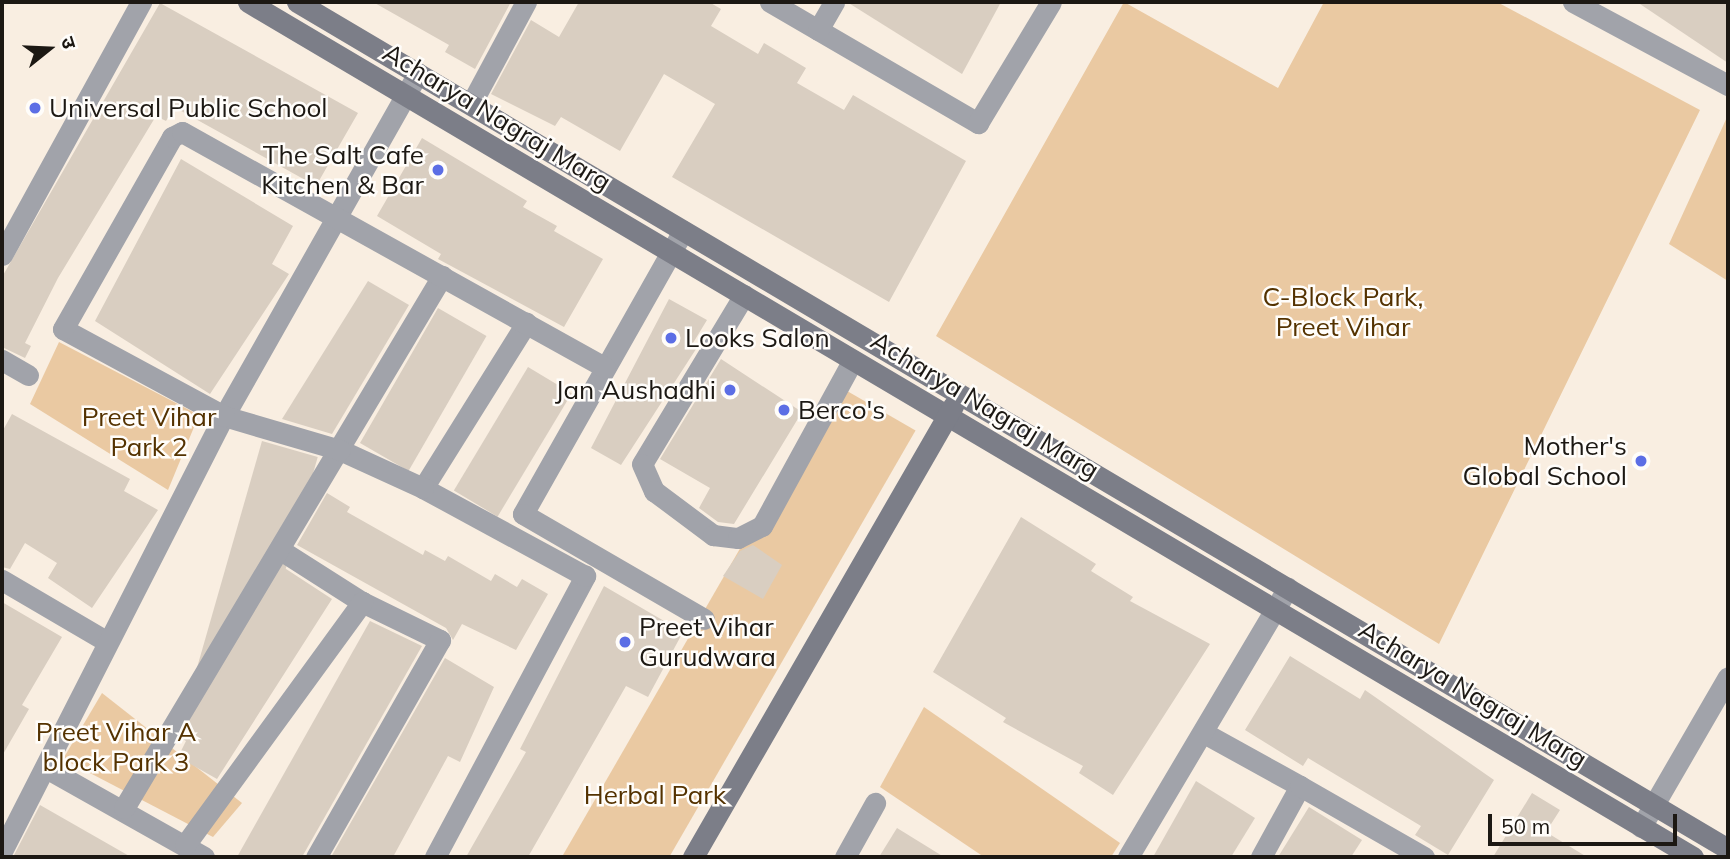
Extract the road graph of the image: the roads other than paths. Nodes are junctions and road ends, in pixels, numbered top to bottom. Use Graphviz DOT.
graph roads {
  1 [pos="141,2"];
  2 [pos="248,2"];
  3 [pos="296,2"];
  4 [pos="526,2"];
  5 [pos="770,2"];
  6 [pos="834,2"];
  7 [pos="1051,2"];
  8 [pos="1573,2"];
  9 [pos="818,30"];
  10 [pos="418,74"];
  11 [pos="1728,85"];
  12 [pos="404,94"];
  13 [pos="471,104"];
  14 [pos="337,218"];
  15 [pos="683,231"];
  16 [pos="670,251"];
  17 [pos="2,255"];
  18 [pos="442,276"];
  19 [pos="744,295"];
  20 [pos="526,323"];
  21 [pos="2,360"];
  22 [pos="853,360"];
  23 [pos="605,367"];
  24 [pos="28,375"];
  25 [pos="960,395"];
  26 [pos="224,416"];
  27 [pos="948,416"];
  28 [pos="340,450"];
  29 [pos="423,488"];
  30 [pos="282,551"];
  31 [pos="2,580"];
  32 [pos="1288,589"];
  33 [pos="362,602"];
  34 [pos="1275,610"];
  35 [pos="704,619"];
  36 [pos="106,641"];
  37 [pos="1728,677"];
  38 [pos="1203,733"];
  39 [pos="48,769"];
  40 [pos="1300,786"];
  41 [pos="875,803"];
  42 [pos="1655,805"];
  43 [pos="124,808"];
  44 [pos="1641,827"];
  45 [pos="185,845"];
  46 [pos="1387,848"];
  47 [pos="1728,849"];
  48 [pos="2,851"];
  49 [pos="204,857"];
  50 [pos="316,857"];
  51 [pos="435,857"];
  52 [pos="693,857"];
  53 [pos="845,857"];
  54 [pos="1128,857"];
  55 [pos="1261,857"];
  56 [pos="1424,857"];
  57 [pos="1693,857"];
  1 -- 17 [label="street"];
  2 -- 12 [label="street, Acharya Nagraj Marg"];
  3 -- 10 [label="street, Acharya Nagraj Marg"];
  4 -- 13 [label="street"];
  5 -- 9 [label="street"];
  6 -- 9 [label="street"];
  7 -- 9 [label="street"];
  8 -- 11 [label="street"];
  10 -- 12 [label="street"];
  10 -- 13 [label="street, Acharya Nagraj Marg"];
  12 -- 14 [label="street"];
  12 -- 16 [label="street, Acharya Nagraj Marg"];
  13 -- 15 [label="street, Acharya Nagraj Marg"];
  14 -- 18 [label="street"];
  14 -- 26 [label="street"];
  14 -- 26 [label="street"];
  15 -- 16 [label="street"];
  15 -- 25 [label="street, Acharya Nagraj Marg"];
  16 -- 19 [label="street, Acharya Nagraj Marg"];
  16 -- 23 [label="street"];
  18 -- 20 [label="street"];
  18 -- 28 [label="street"];
  19 -- 22 [label="street, Acharya Nagraj Marg"];
  19 -- 22 [label="street"];
  20 -- 23 [label="street"];
  20 -- 29 [label="street"];
  21 -- 24 [label="street"];
  22 -- 27 [label="street, Acharya Nagraj Marg"];
  23 -- 35 [label="street"];
  25 -- 27 [label="street"];
  25 -- 32 [label="street, Acharya Nagraj Marg"];
  26 -- 28 [label="street"];
  26 -- 36 [label="street"];
  27 -- 34 [label="street, Acharya Nagraj Marg"];
  27 -- 52 [label="street"];
  28 -- 29 [label="street"];
  28 -- 30 [label="street"];
  29 -- 51 [label="street"];
  30 -- 33 [label="street"];
  30 -- 43 [label="street"];
  31 -- 36 [label="street"];
  32 -- 34 [label="street"];
  32 -- 42 [label="street, Acharya Nagraj Marg"];
  33 -- 45 [label="street"];
  33 -- 50 [label="street"];
  34 -- 38 [label="street"];
  34 -- 44 [label="street, Acharya Nagraj Marg"];
  36 -- 39 [label="street"];
  37 -- 42 [label="street"];
  38 -- 40 [label="street"];
  38 -- 54 [label="street"];
  39 -- 43 [label="street"];
  39 -- 48 [label="street"];
  40 -- 46 [label="street"];
  40 -- 55 [label="street"];
  41 -- 53 [label="street"];
  42 -- 44 [label="street"];
  42 -- 47 [label="street, Acharya Nagraj Marg"];
  43 -- 45 [label="street"];
  44 -- 57 [label="street, Acharya Nagraj Marg"];
  45 -- 49 [label="street"];
  46 -- 56 [label="street"];
}
